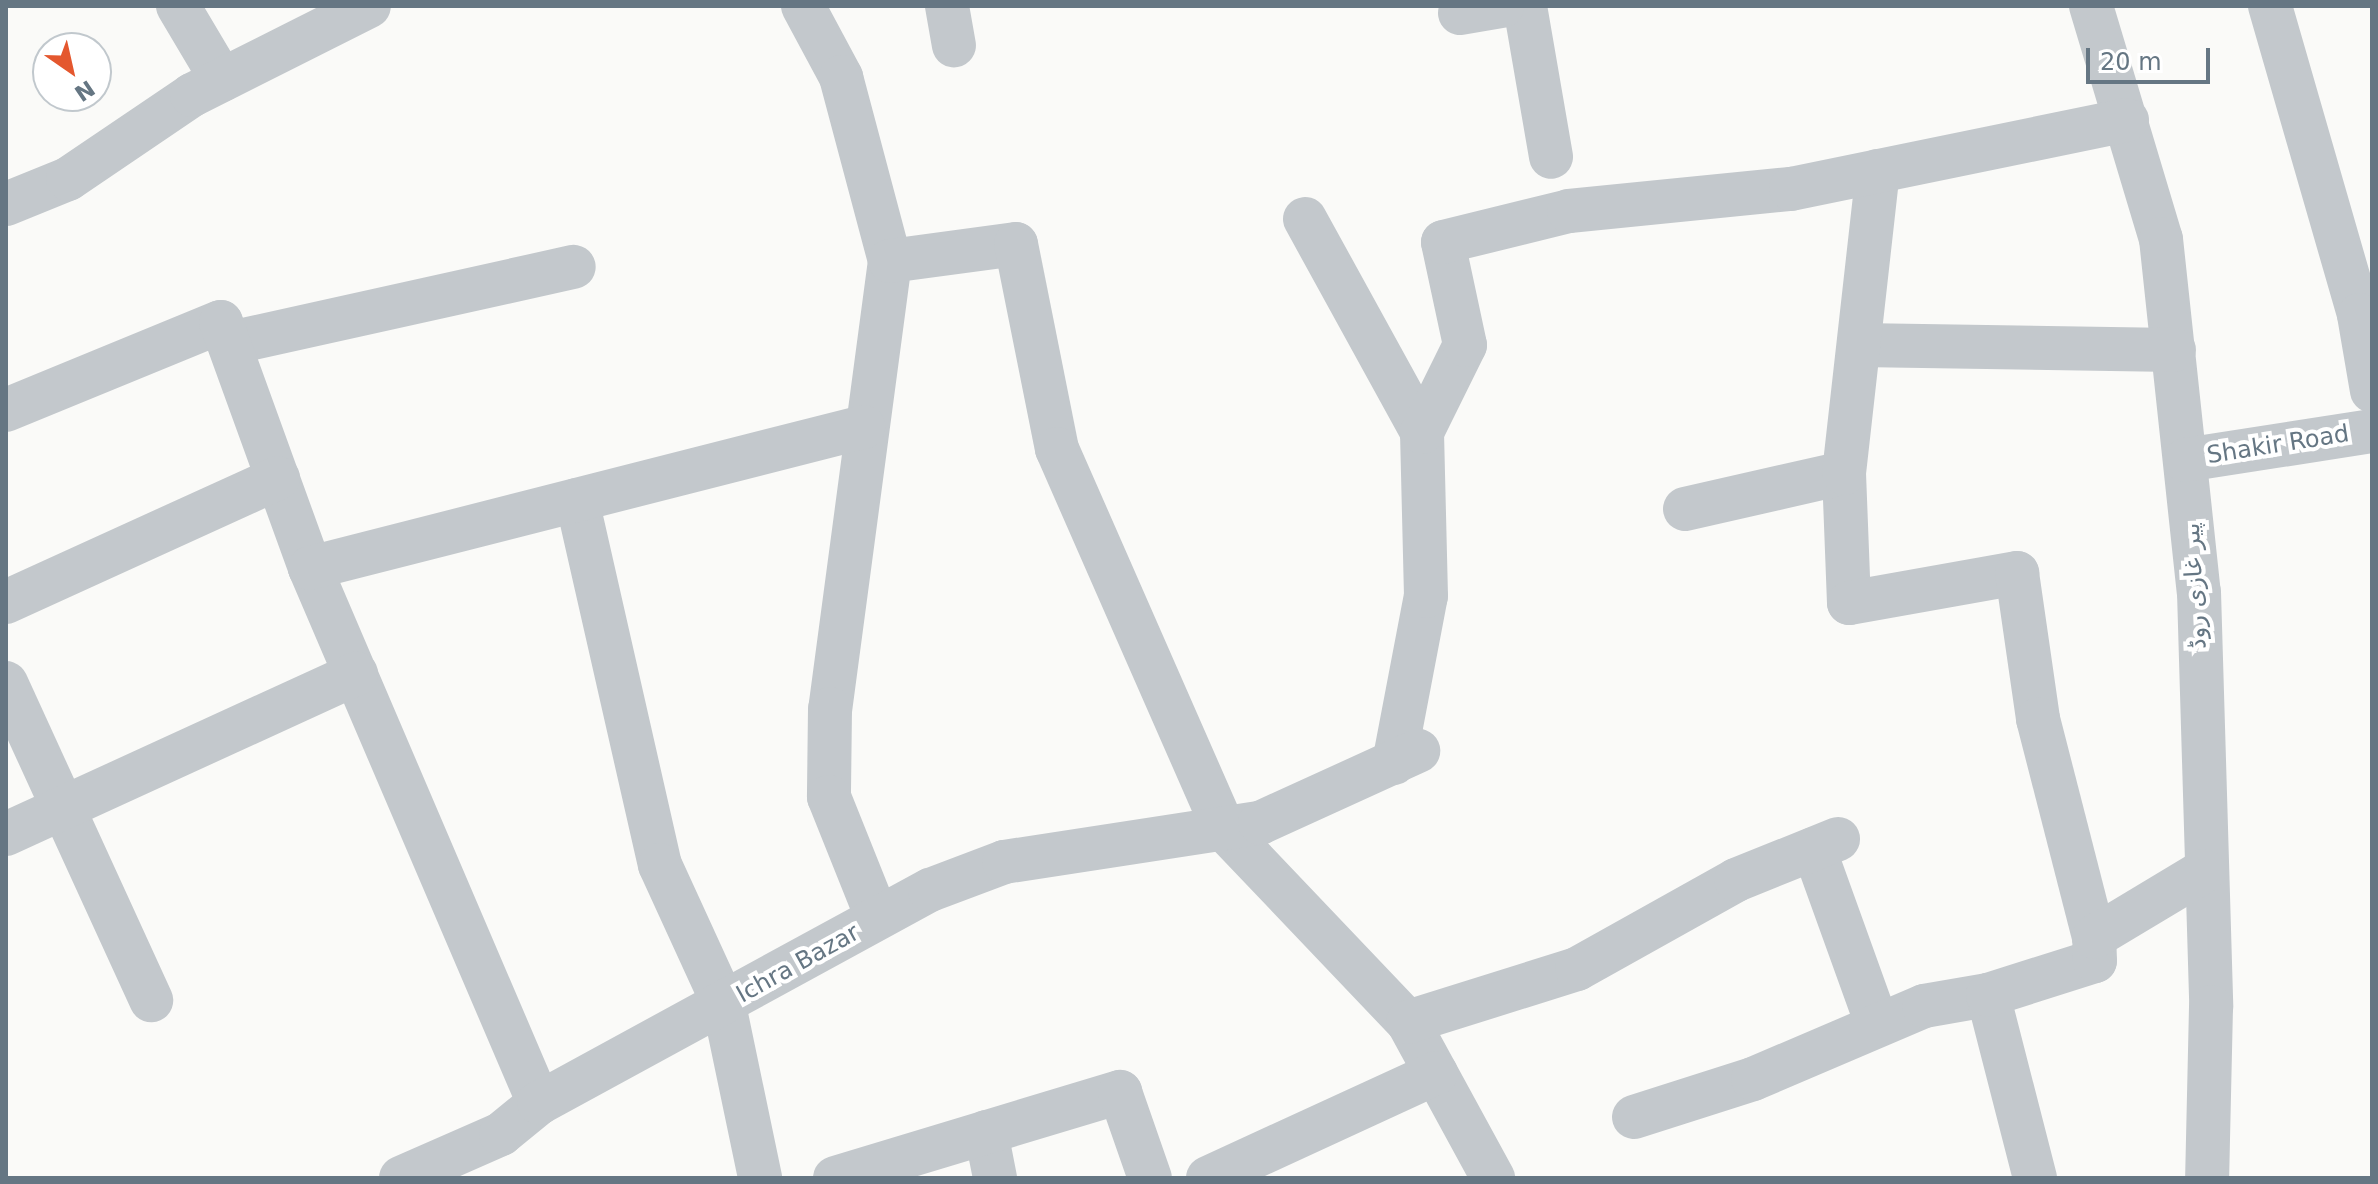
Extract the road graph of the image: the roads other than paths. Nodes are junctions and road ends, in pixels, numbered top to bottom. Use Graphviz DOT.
graph roads {
  1 [pos="178,6"];
  2 [pos="369,6"];
  3 [pos="803,6"];
  4 [pos="1525,6"];
  5 [pos="2091,6"];
  6 [pos="2270,6"];
  7 [pos="315,17"];
  8 [pos="222,80"];
  9 [pos="2127,120"];
  10 [pos="1551,157"];
  11 [pos="1878,171"];
  12 [pos="6,204"];
  13 [pos="1305,219"];
  14 [pos="890,261"];
  15 [pos="574,267"];
  16 [pos="230,343"];
  17 [pos="1859,345"];
  18 [pos="2174,350"];
  19 [pos="2372,391"];
  20 [pos="6,410"];
  21 [pos="863,427"];
  22 [pos="2372,431"];
  23 [pos="1422,432"];
  24 [pos="2185,460"];
  25 [pos="1844,473"];
  26 [pos="278,478"];
  27 [pos="577,500"];
  28 [pos="1685,509"];
  29 [pos="310,568"];
  30 [pos="6,602"];
  31 [pos="356,674"];
  32 [pos="6,683"];
  33 [pos="64,806"];
  34 [pos="1223,828"];
  35 [pos="6,834"];
  36 [pos="2204,871"];
  37 [pos="877,917"];
  38 [pos="2094,937"];
  39 [pos="1988,995"];
  40 [pos="151,1000"];
  41 [pos="724,1005"];
  42 [pos="1408,1022"];
  43 [pos="1877,1024"];
  44 [pos="1436,1073"];
  45 [pos="539,1103"];
  46 [pos="1634,1117"];
  47 [pos="986,1132"];
  48 [pos="401,1178"];
  49 [pos="760,1178"];
  50 [pos="835,1178"];
  51 [pos="995,1178"];
  52 [pos="1150,1178"];
  53 [pos="1208,1178"];
  54 [pos="1493,1178"];
  55 [pos="2035,1178"];
  56 [pos="2207,1178"];
  1 -- 8 [label="street"];
  2 -- 7 [label="street"];
  3 -- 14 [label="street"];
  4 -- 10 [label="street"];
  5 -- 9 [label="street, پیر غازی روڈ"];
  6 -- 19 [label="street"];
  7 -- 8 [label="street"];
  8 -- 12 [label="street"];
  9 -- 11 [label="street"];
  9 -- 18 [label="street, پیر غازی روڈ"];
  11 -- 17 [label="street"];
  11 -- 23 [label="street"];
  13 -- 23 [label="street"];
  14 -- 21 [label="street"];
  14 -- 34 [label="street"];
  15 -- 16 [label="street"];
  16 -- 20 [label="street"];
  16 -- 26 [label="street"];
  17 -- 18 [label="street"];
  17 -- 25 [label="street"];
  18 -- 24 [label="street, پیر غازی روڈ"];
  21 -- 27 [label="street"];
  21 -- 37 [label="street"];
  22 -- 24 [label="street, Shakir Road"];
  23 -- 34 [label="street, Ichra Bazar"];
  24 -- 36 [label="street, پیر غازی روڈ"];
  25 -- 28 [label="street"];
  25 -- 38 [label="street"];
  26 -- 29 [label="street"];
  26 -- 30 [label="street"];
  27 -- 29 [label="street"];
  27 -- 41 [label="street"];
  29 -- 31 [label="street"];
  31 -- 33 [label="street"];
  31 -- 45 [label="street"];
  32 -- 33 [label="street"];
  33 -- 35 [label="street"];
  33 -- 40 [label="street"];
  34 -- 37 [label="street, Ichra Bazar"];
  34 -- 42 [label="street"];
  36 -- 38 [label="street"];
  36 -- 56 [label="street, پیر غازی روڈ"];
  37 -- 41 [label="street, Ichra Bazar"];
  38 -- 39 [label="street"];
  39 -- 43 [label="street"];
  39 -- 55 [label="street"];
  41 -- 45 [label="street, Ichra Bazar"];
  41 -- 49 [label="street"];
  42 -- 43 [label="street"];
  42 -- 44 [label="street"];
  43 -- 46 [label="street"];
  44 -- 53 [label="street"];
  44 -- 54 [label="street"];
  45 -- 48 [label="street, Ichra Bazar"];
  47 -- 50 [label="street"];
  47 -- 51 [label="street"];
  47 -- 52 [label="street"];
}
